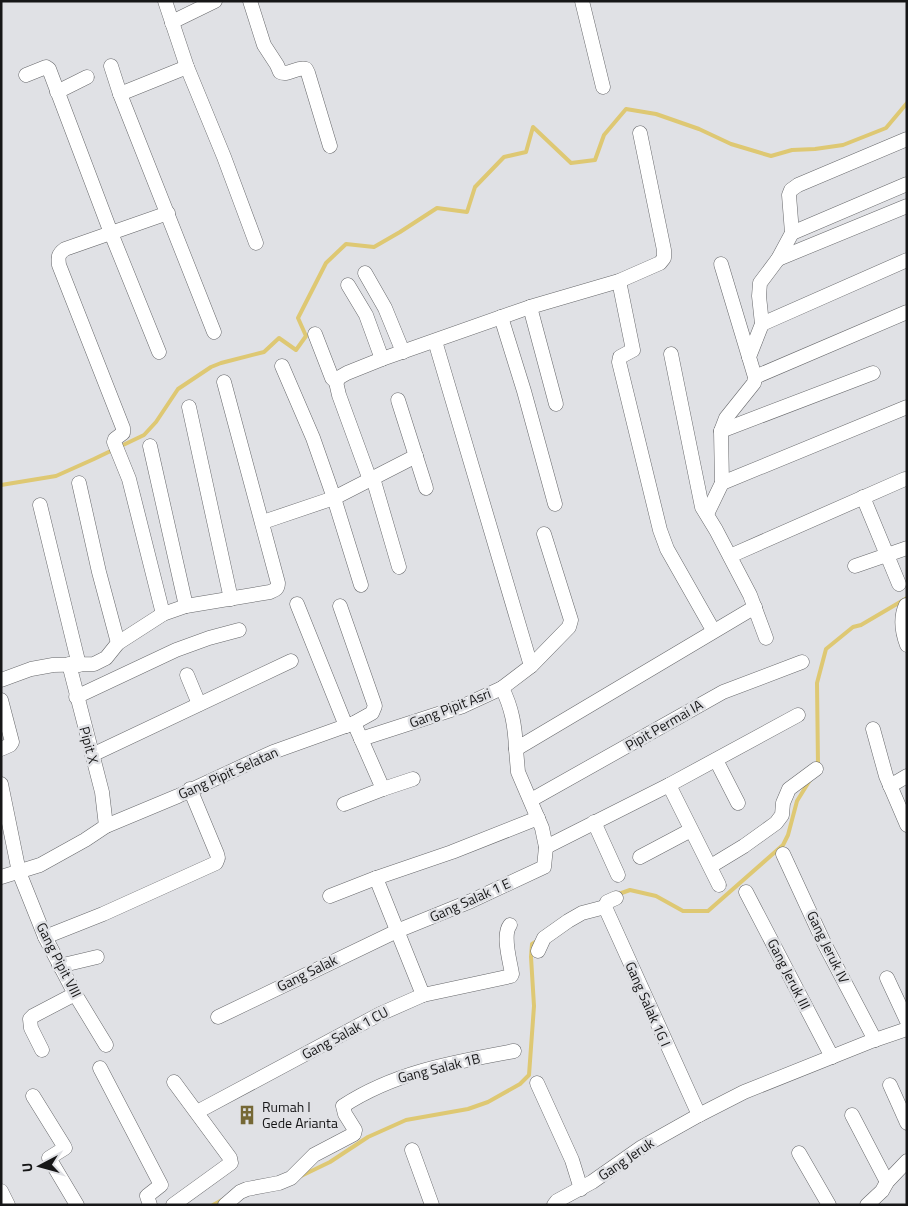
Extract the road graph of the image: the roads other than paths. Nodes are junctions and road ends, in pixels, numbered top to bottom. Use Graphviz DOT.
graph roads {
  1 [pos="164,1"];
  2 [pos="215,1"];
  3 [pos="250,1"];
  4 [pos="582,1"];
  5 [pos="172,23"];
  6 [pos="111,66"];
  7 [pos="187,67"];
  8 [pos="26,76"];
  9 [pos="87,76"];
  10 [pos="603,87"];
  11 [pos="57,92"];
  12 [pos="120,94"];
  13 [pos="640,133"];
  14 [pos="907,140"];
  15 [pos="330,146"];
  16 [pos="907,184"];
  17 [pos="907,206"];
  18 [pos="168,213"];
  19 [pos="111,233"];
  20 [pos="792,233"];
  21 [pos="256,243"];
  22 [pos="778,259"];
  23 [pos="907,260"];
  24 [pos="721,264"];
  25 [pos="365,273"];
  26 [pos="619,281"];
  27 [pos="348,285"];
  28 [pos="530,308"];
  29 [pos="907,312"];
  30 [pos="502,317"];
  31 [pos="762,324"];
  32 [pos="214,332"];
  33 [pos="315,334"];
  34 [pos="435,341"];
  35 [pos="158,352"];
  36 [pos="403,352"];
  37 [pos="671,354"];
  38 [pos="749,357"];
  39 [pos="382,359"];
  40 [pos="282,366"];
  41 [pos="873,373"];
  42 [pos="755,377"];
  43 [pos="224,382"];
  44 [pos="336,382"];
  45 [pos="398,400"];
  46 [pos="556,404"];
  47 [pos="189,407"];
  48 [pos="907,407"];
  49 [pos="721,431"];
  50 [pos="150,446"];
  51 [pos="416,456"];
  52 [pos="372,479"];
  53 [pos="905,479"];
  54 [pos="79,483"];
  55 [pos="722,483"];
  56 [pos="426,488"];
  57 [pos="863,497"];
  58 [pos="334,498"];
  59 [pos="555,504"];
  60 [pos="40,505"];
  61 [pos="707,514"];
  62 [pos="263,522"];
  63 [pos="544,534"];
  64 [pos="907,548"];
  65 [pos="888,554"];
  66 [pos="730,556"];
  67 [pos="855,566"];
  68 [pos="399,567"];
  69 [pos="899,584"];
  70 [pos="361,585"];
  71 [pos="232,599"];
  72 [pos="297,604"];
  73 [pos="906,605"];
  74 [pos="186,606"];
  75 [pos="340,606"];
  76 [pos="755,607"];
  77 [pos="163,614"];
  78 [pos="239,630"];
  79 [pos="713,630"];
  80 [pos="766,638"];
  81 [pos="118,643"];
  82 [pos="907,645"];
  83 [pos="290,661"];
  84 [pos="802,662"];
  85 [pos="74,665"];
  86 [pos="531,666"];
  87 [pos="187,675"];
  88 [pos="1,680"];
  89 [pos="502,688"];
  90 [pos="76,697"];
  91 [pos="1,700"];
  92 [pos="199,704"];
  93 [pos="798,715"];
  94 [pos="350,724"];
  95 [pos="873,728"];
  96 [pos="361,739"];
  97 [pos="1,749"];
  98 [pos="516,749"];
  99 [pos="92,755"];
  100 [pos="716,760"];
  101 [pos="816,769"];
  102 [pos="907,776"];
  103 [pos="412,779"];
  104 [pos="1,784"];
  105 [pos="669,784"];
  106 [pos="890,786"];
  107 [pos="190,789"];
  108 [pos="383,790"];
  109 [pos="531,800"];
  110 [pos="738,803"];
  111 [pos="344,804"];
  112 [pos="538,818"];
  113 [pos="594,822"];
  114 [pos="907,824"];
  115 [pos="106,826"];
  116 [pos="691,830"];
  117 [pos="546,847"];
  118 [pos="783,854"];
  119 [pos="640,857"];
  120 [pos="711,866"];
  121 [pos="19,872"];
  122 [pos="618,875"];
  123 [pos="1,877"];
  124 [pos="376,878"];
  125 [pos="720,885"];
  126 [pos="746,892"];
  127 [pos="330,896"];
  128 [pos="616,898"];
  129 [pos="605,907"];
  130 [pos="510,925"];
  131 [pos="397,931"];
  132 [pos="45,937"];
  133 [pos="538,951"];
  134 [pos="97,957"];
  135 [pos="59,966"];
  136 [pos="887,978"];
  137 [pos="75,994"];
  138 [pos="423,995"];
  139 [pos="218,1017"];
  140 [pos="907,1021"];
  141 [pos="907,1029"];
  142 [pos="875,1040"];
  143 [pos="106,1044"];
  144 [pos="42,1050"];
  145 [pos="514,1051"];
  146 [pos="832,1057"];
  147 [pos="100,1068"];
  148 [pos="174,1082"];
  149 [pos="538,1083"];
  150 [pos="890,1085"];
  151 [pos="33,1096"];
  152 [pos="197,1112"];
  153 [pos="699,1114"];
  154 [pos="852,1115"];
  155 [pos="907,1123"];
  156 [pos="412,1150"];
  157 [pos="799,1153"];
  158 [pos="907,1161"];
  159 [pos="887,1182"];
  160 [pos="581,1189"];
  161 [pos="1,1191"];
  162 [pos="8,1205"];
  163 [pos="76,1205"];
  164 [pos="150,1205"];
  165 [pos="173,1205"];
  166 [pos="225,1205"];
  167 [pos="432,1205"];
  168 [pos="554,1205"];
  169 [pos="829,1205"];
  170 [pos="867,1205"];
  1 -- 5 [label="street"];
  2 -- 5 [label="street"];
  3 -- 15 [label="street"];
  4 -- 10 [label="street"];
  5 -- 7 [label="street"];
  6 -- 12 [label="street"];
  7 -- 12 [label="street"];
  7 -- 21 [label="street"];
  8 -- 11 [label="street"];
  9 -- 11 [label="street"];
  11 -- 19 [label="street"];
  12 -- 18 [label="street"];
  13 -- 26 [label="street"];
  14 -- 20 [label="street"];
  16 -- 20 [label="street"];
  17 -- 22 [label="street"];
  18 -- 19 [label="street"];
  18 -- 32 [label="street"];
  19 -- 35 [label="street"];
  19 -- 77 [label="street"];
  20 -- 22 [label="street"];
  22 -- 31 [label="street"];
  23 -- 31 [label="street"];
  24 -- 38 [label="street"];
  25 -- 36 [label="street"];
  26 -- 28 [label="street"];
  26 -- 79 [label="street"];
  27 -- 39 [label="street"];
  28 -- 30 [label="street"];
  28 -- 46 [label="street"];
  29 -- 42 [label="street"];
  30 -- 34 [label="street"];
  30 -- 59 [label="street"];
  31 -- 38 [label="street"];
  33 -- 44 [label="street"];
  34 -- 36 [label="street"];
  34 -- 86 [label="street"];
  36 -- 39 [label="street"];
  37 -- 61 [label="street"];
  38 -- 42 [label="street"];
  39 -- 44 [label="street"];
  40 -- 58 [label="street"];
  41 -- 49 [label="street"];
  42 -- 49 [label="street"];
  43 -- 62 [label="street"];
  44 -- 52 [label="street"];
  45 -- 51 [label="street"];
  47 -- 71 [label="street"];
  48 -- 55 [label="street"];
  49 -- 55 [label="street"];
  50 -- 74 [label="street"];
  51 -- 52 [label="street"];
  51 -- 56 [label="street"];
  52 -- 58 [label="street"];
  52 -- 68 [label="street"];
  53 -- 57 [label="street"];
  54 -- 81 [label="street"];
  55 -- 61 [label="street"];
  57 -- 65 [label="street"];
  57 -- 66 [label="street"];
  58 -- 62 [label="street"];
  58 -- 70 [label="street"];
  60 -- 85 [label="street, Pipit X"];
  61 -- 66 [label="street"];
  62 -- 71 [label="street"];
  63 -- 86 [label="street, Gang Pipit Asri"];
  64 -- 65 [label="street"];
  65 -- 67 [label="street"];
  65 -- 69 [label="street"];
  66 -- 76 [label="street"];
  71 -- 74 [label="street"];
  72 -- 94 [label="street"];
  73 -- 82 [label="street"];
  74 -- 77 [label="street"];
  75 -- 94 [label="street, Gang Pipit Selatan"];
  76 -- 79 [label="street"];
  76 -- 80 [label="street"];
  77 -- 81 [label="street"];
  78 -- 90 [label="street"];
  79 -- 98 [label="street"];
  81 -- 85 [label="street"];
  83 -- 92 [label="street"];
  84 -- 109 [label="street, Pipit Permai IA"];
  85 -- 88 [label="street"];
  85 -- 90 [label="street, Pipit X"];
  86 -- 89 [label="street, Gang Pipit Asri"];
  87 -- 92 [label="street"];
  89 -- 96 [label="street, Gang Pipit Asri"];
  89 -- 98 [label="street"];
  90 -- 99 [label="street, Pipit X"];
  91 -- 97 [label="street"];
  92 -- 99 [label="street"];
  93 -- 100 [label="street"];
  94 -- 96 [label="street"];
  94 -- 107 [label="street, Gang Pipit Selatan"];
  95 -- 106 [label="street"];
  96 -- 108 [label="street"];
  98 -- 109 [label="street"];
  99 -- 115 [label="street, Pipit X"];
  100 -- 105 [label="street"];
  100 -- 110 [label="street"];
  101 -- 120 [label="street"];
  102 -- 106 [label="street"];
  103 -- 108 [label="street"];
  104 -- 121 [label="street, Gang Pipit VIII"];
  105 -- 113 [label="street"];
  105 -- 116 [label="street"];
  106 -- 114 [label="street"];
  107 -- 115 [label="street, Gang Pipit Selatan"];
  107 -- 132 [label="street"];
  108 -- 111 [label="street"];
  109 -- 112 [label="street"];
  112 -- 117 [label="street"];
  112 -- 124 [label="street"];
  113 -- 117 [label="street"];
  113 -- 122 [label="street"];
  115 -- 121 [label="street, Gang Pipit Selatan"];
  116 -- 119 [label="street"];
  116 -- 120 [label="street"];
  117 -- 131 [label="street, Gang Salak 1 E"];
  118 -- 142 [label="street, Gang Jeruk IV"];
  120 -- 125 [label="street"];
  121 -- 123 [label="street, Gang Pipit Selatan"];
  121 -- 132 [label="street, Gang Pipit VIII"];
  124 -- 127 [label="street"];
  124 -- 131 [label="street"];
  126 -- 146 [label="street, Gang Jeruk III"];
  128 -- 129 [label="street"];
  129 -- 133 [label="street"];
  129 -- 153 [label="street, Gang Salak 1G I"];
  130 -- 138 [label="street, Gang Salak 1 CU"];
  131 -- 138 [label="street"];
  131 -- 139 [label="street, Gang Salak"];
  132 -- 135 [label="street, Gang Pipit VIII"];
  134 -- 135 [label="street"];
  135 -- 137 [label="street, Gang Pipit VIII"];
  136 -- 140 [label="street"];
  137 -- 143 [label="street, Gang Pipit VIII"];
  137 -- 144 [label="street"];
  138 -- 152 [label="street, Gang Salak 1 CU"];
  141 -- 142 [label="street, Gang Jeruk"];
  142 -- 146 [label="street, Gang Jeruk"];
  145 -- 166 [label="street, Gang Salak 1B"];
  146 -- 153 [label="street, Gang Jeruk"];
  147 -- 164 [label="street"];
  148 -- 152 [label="street"];
  149 -- 160 [label="street"];
  150 -- 155 [label="street"];
  151 -- 163 [label="street"];
  152 -- 165 [label="street"];
  153 -- 160 [label="street, Gang Jeruk"];
  154 -- 159 [label="street"];
  156 -- 167 [label="street"];
  157 -- 169 [label="street"];
  158 -- 159 [label="street"];
  159 -- 170 [label="street"];
  160 -- 168 [label="street, Gang Jeruk"];
  161 -- 162 [label="street"];
}
